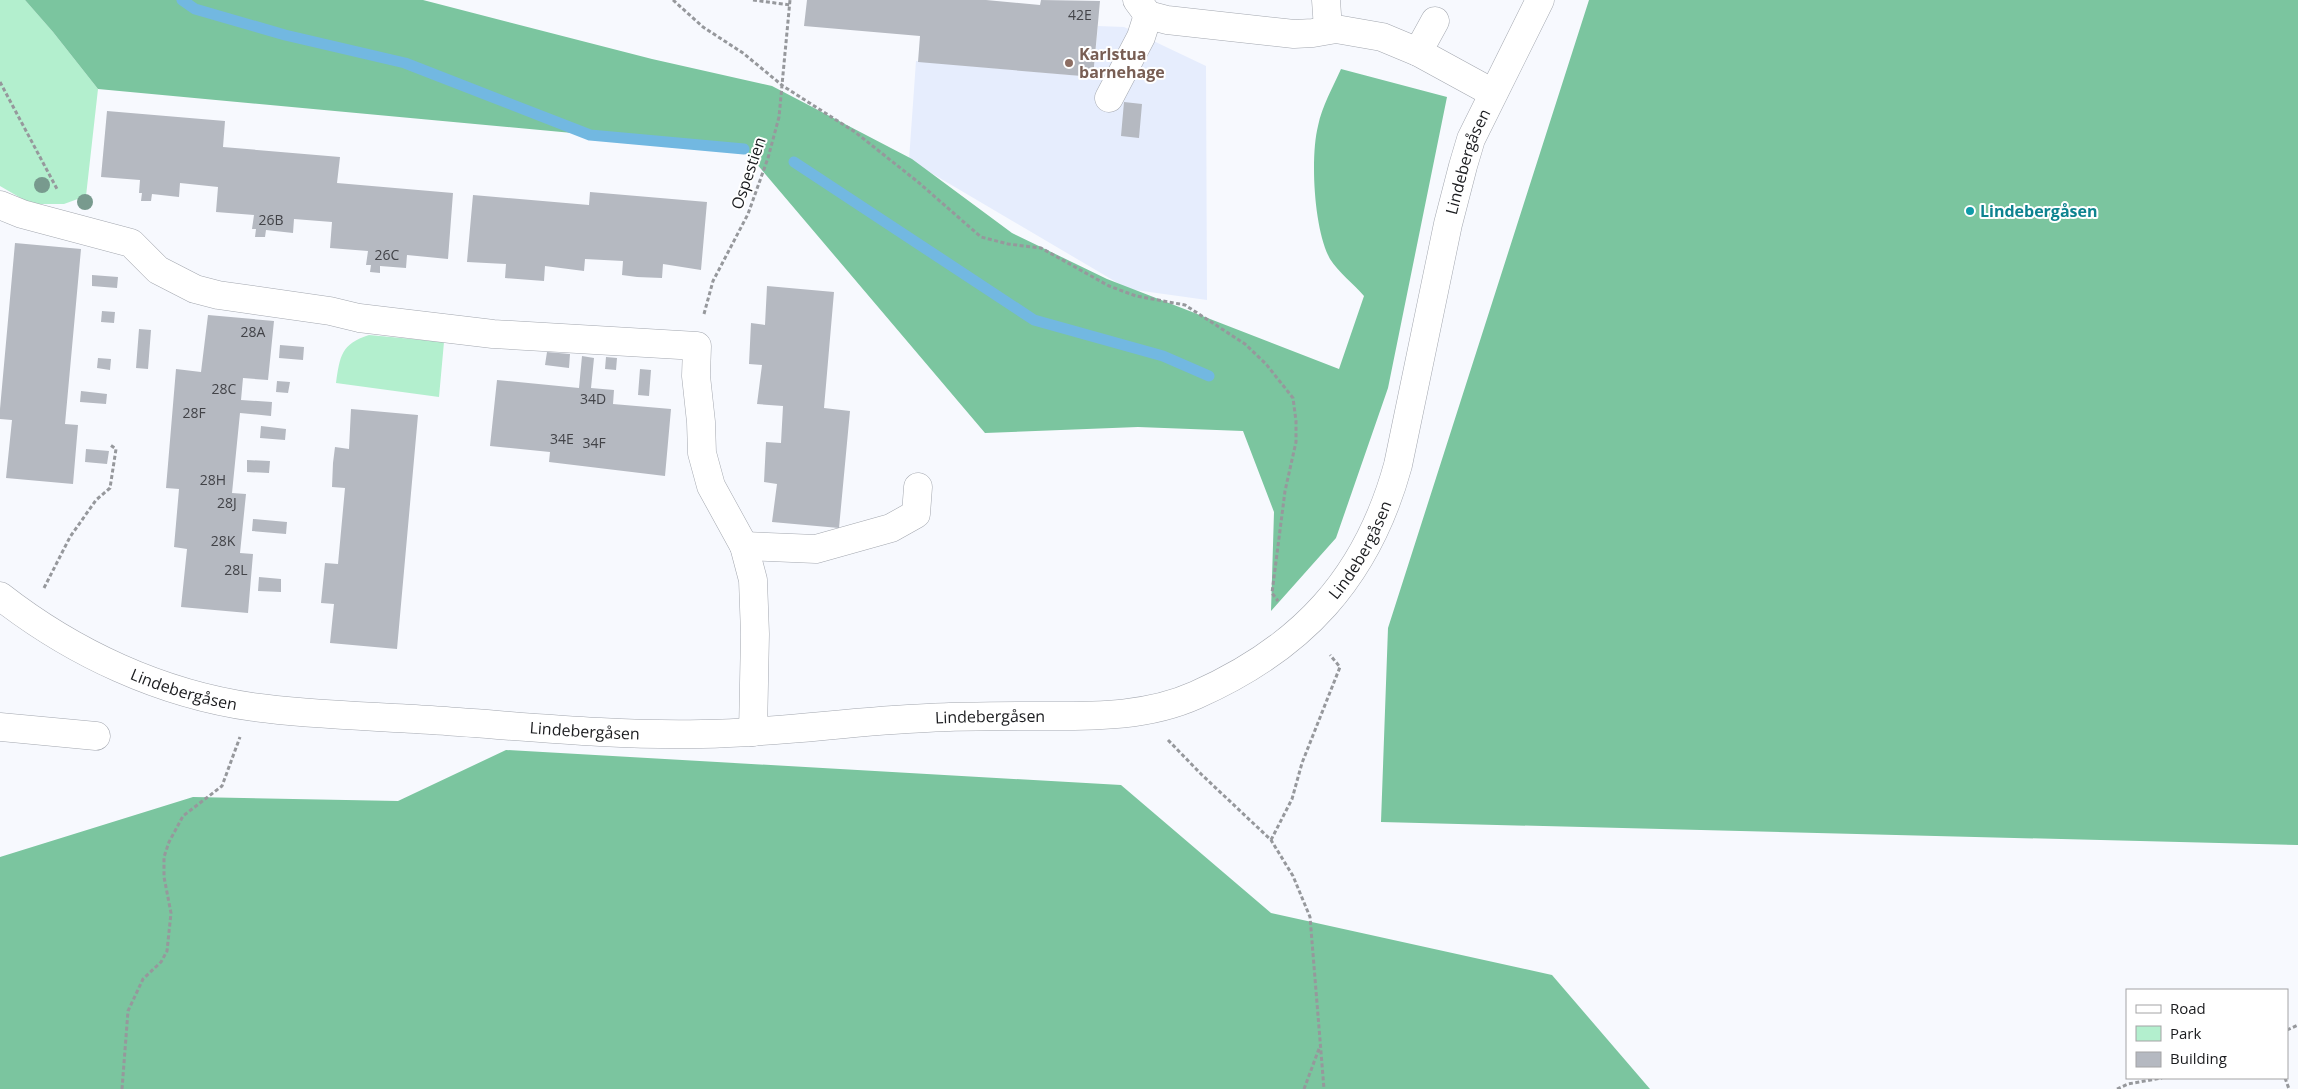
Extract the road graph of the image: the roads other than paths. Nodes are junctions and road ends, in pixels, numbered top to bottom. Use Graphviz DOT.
graph roads {
  1 [pos="1326,0"];
  2 [pos="1540,0"];
  3 [pos="1143,8"];
  4 [pos="1435,21"];
  5 [pos="1328,29"];
  6 [pos="1418,52"];
  7 [pos="1493,93"];
  8 [pos="1109,98"];
  9 [pos="0,205"];
  10 [pos="918,488"];
  11 [pos="744,546"];
  12 [pos="0,596"];
  13 [pos="0,727"];
  14 [pos="754,732"];
  15 [pos="96,736"];
  1 -- 5 [label="street"];
  2 -- 7 [label="street, Lindebergåsen"];
  3 -- 5 [label="street"];
  3 -- 8 [label="street"];
  4 -- 6 [label="street"];
  5 -- 6 [label="street"];
  6 -- 7 [label="street"];
  7 -- 14 [label="street, Lindebergåsen"];
  9 -- 11 [label="street"];
  10 -- 11 [label="street"];
  11 -- 14 [label="street"];
  12 -- 14 [label="street, Lindebergåsen"];
  13 -- 15 [label="street"];
}
